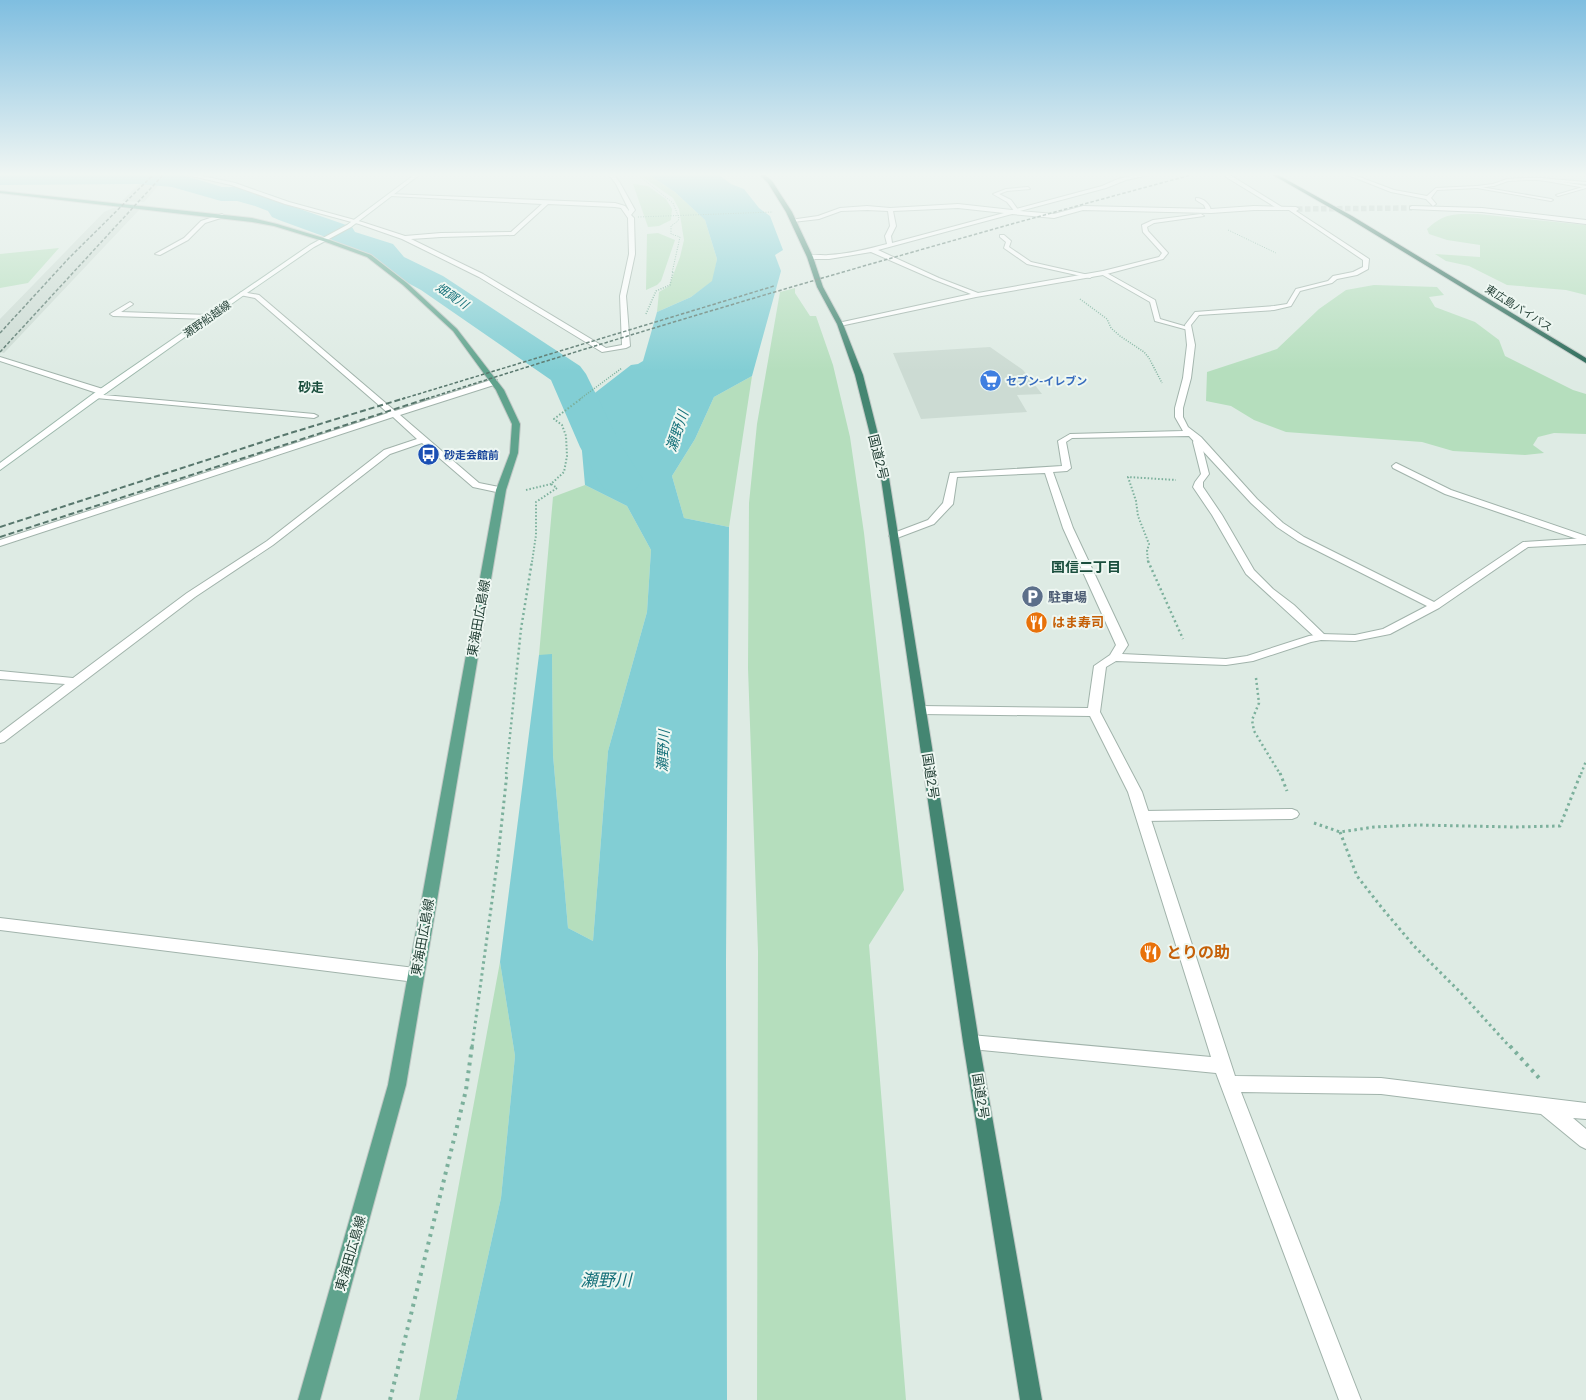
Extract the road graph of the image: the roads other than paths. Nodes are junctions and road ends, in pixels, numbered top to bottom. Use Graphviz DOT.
graph roads {
  1 [pos="185,240"];
  2 [pos="323,240"];
  3 [pos="332,240"];
  4 [pos="408,240"];
  5 [pos="632,240"];
  6 [pos="802,240"];
  7 [pos="889,240"];
  8 [pos="904,240"];
  9 [pos="1007,240"];
  10 [pos="1153,240"];
  11 [pos="1338,240"];
  12 [pos="1388,240"];
  13 [pos="890,244"];
  14 [pos="872,250"];
  15 [pos="158,254"];
  16 [pos="810,258"];
  17 [pos="1103,274"];
  18 [pos="1090,276"];
  19 [pos="242,294"];
  20 [pos="976,294"];
  21 [pos="130,304"];
  22 [pos="209,317"];
  23 [pos="840,324"];
  24 [pos="1188,328"];
  25 [pos="0,358"];
  26 [pos="1586,361"];
  27 [pos="494,382"];
  28 [pos="100,394"];
  29 [pos="394,414"];
  30 [pos="314,416"];
  31 [pos="1194,436"];
  32 [pos="424,439"];
  33 [pos="1396,466"];
  34 [pos="0,467"];
  35 [pos="1048,470"];
  36 [pos="501,490"];
  37 [pos="894,536"];
  38 [pos="1586,540"];
  39 [pos="0,543"];
  40 [pos="1435,606"];
  41 [pos="1321,637"];
  42 [pos="1114,657"];
  43 [pos="0,675"];
  44 [pos="77,682"];
  45 [pos="921,710"];
  46 [pos="1094,712"];
  47 [pos="0,740"];
  48 [pos="1292,814"];
  49 [pos="1143,816"];
  50 [pos="0,924"];
  51 [pos="415,975"];
  52 [pos="972,1042"];
  53 [pos="1222,1066"];
  54 [pos="1229,1084"];
  55 [pos="1544,1106"];
  56 [pos="1578,1110"];
  57 [pos="1586,1140"];
  58 [pos="309,1400"];
  59 [pos="1031,1400"];
  60 [pos="1350,1400"];
  1 -- 15 [label="street"];
  2 -- 19 [label="street, 瀬野船越線"];
  3 -- 27 [label="main road, 東海田広島線"];
  4 -- 5 [label="street"];
  6 -- 16 [label="highway, 国道2号"];
  7 -- 13 [label="street"];
  8 -- 13 [label="street"];
  9 -- 18 [label="street"];
  10 -- 17 [label="street"];
  11 -- 24 [label="street"];
  12 -- 26 [label="highway, 東広島バイパス"];
  13 -- 14 [label="street"];
  14 -- 16 [label="street"];
  14 -- 20 [label="street"];
  16 -- 23 [label="highway, 国道2号"];
  17 -- 18 [label="street"];
  17 -- 24 [label="street"];
  18 -- 20 [label="street"];
  19 -- 22 [label="street, 瀬野船越線"];
  19 -- 29 [label="street"];
  20 -- 23 [label="street"];
  21 -- 22 [label="street"];
  22 -- 28 [label="street, 瀬野船越線"];
  23 -- 37 [label="highway, 国道2号"];
  24 -- 31 [label="street"];
  25 -- 28 [label="street"];
  27 -- 29 [label="street"];
  27 -- 36 [label="main road, 東海田広島線"];
  28 -- 30 [label="street"];
  28 -- 34 [label="street, 瀬野船越線"];
  29 -- 32 [label="street"];
  29 -- 39 [label="street"];
  31 -- 35 [label="street"];
  31 -- 40 [label="street"];
  31 -- 41 [label="street"];
  32 -- 36 [label="street"];
  32 -- 44 [label="street"];
  33 -- 38 [label="street"];
  35 -- 37 [label="street"];
  35 -- 42 [label="street"];
  36 -- 51 [label="main road, 東海田広島線"];
  37 -- 45 [label="highway, 国道2号"];
  38 -- 40 [label="street"];
  40 -- 41 [label="street"];
  41 -- 42 [label="street"];
  42 -- 46 [label="street"];
  43 -- 44 [label="street"];
  44 -- 47 [label="street"];
  45 -- 46 [label="street"];
  45 -- 52 [label="highway, 国道2号"];
  46 -- 49 [label="street"];
  48 -- 49 [label="street"];
  49 -- 53 [label="street"];
  50 -- 51 [label="street"];
  51 -- 58 [label="main road, 東海田広島線"];
  52 -- 53 [label="street"];
  52 -- 59 [label="highway, 国道2号"];
  53 -- 54 [label="street"];
  54 -- 55 [label="street"];
  54 -- 60 [label="street"];
  55 -- 56 [label="street"];
  55 -- 57 [label="street"];
}
